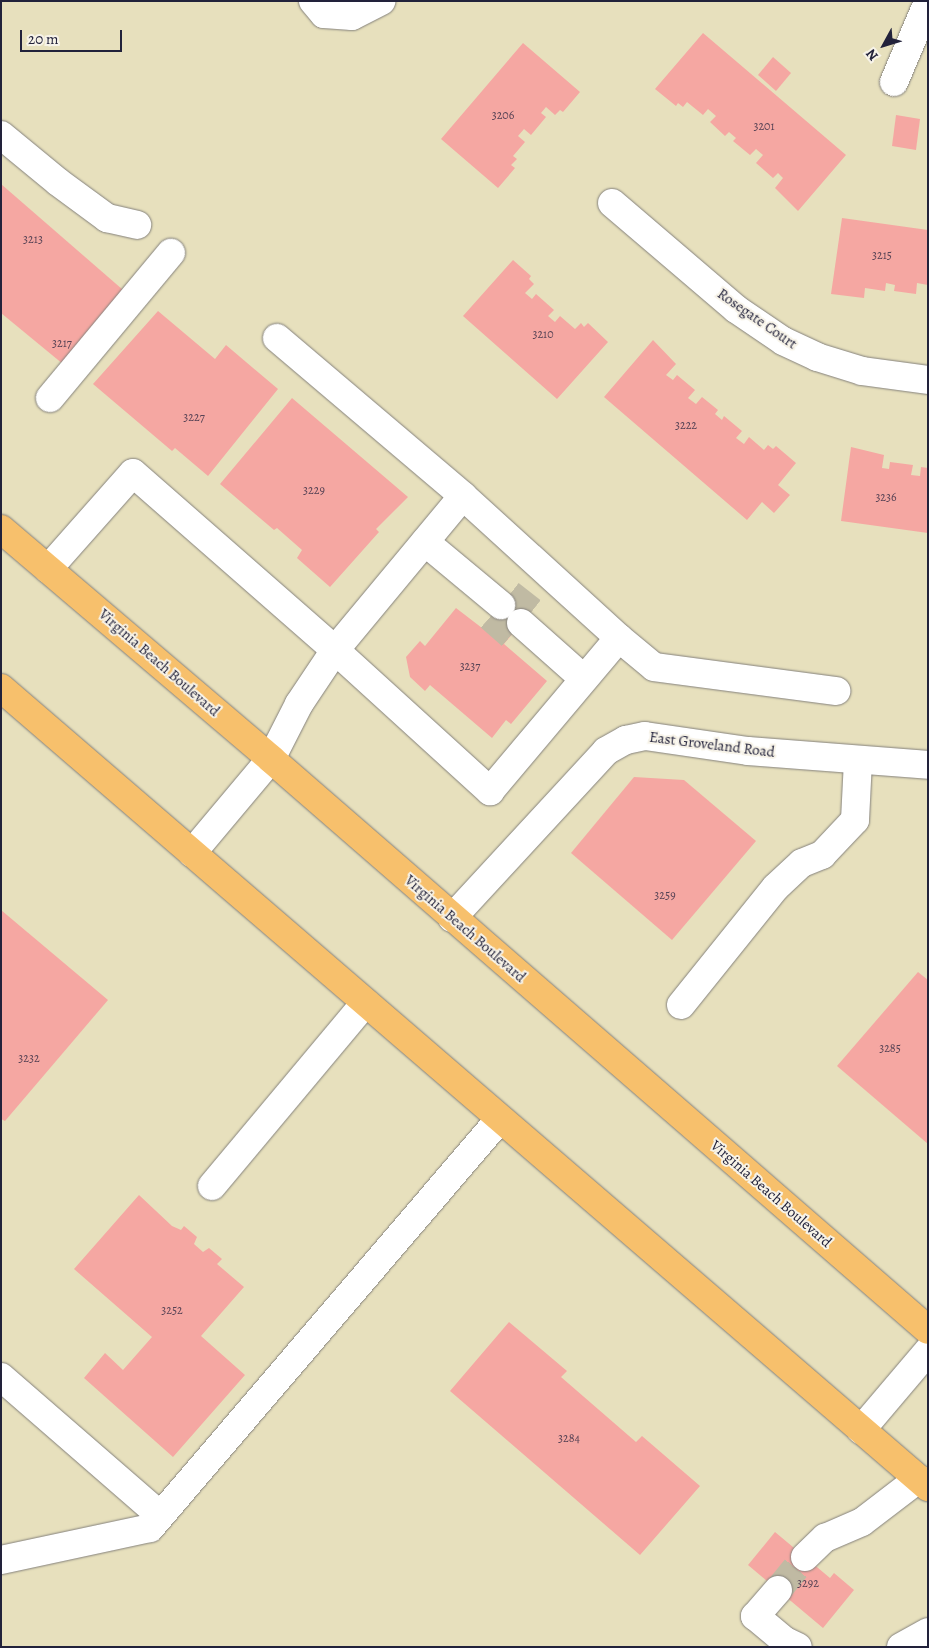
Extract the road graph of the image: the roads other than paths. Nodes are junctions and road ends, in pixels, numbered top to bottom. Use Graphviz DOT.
graph roads {
  1 [pos="313,1"];
  2 [pos="381,1"];
  3 [pos="928,2"];
  4 [pos="894,82"];
  5 [pos="1,135"];
  6 [pos="612,203"];
  7 [pos="137,225"];
  8 [pos="171,253"];
  9 [pos="277,338"];
  10 [pos="928,380"];
  11 [pos="50,398"];
  12 [pos="463,496"];
  13 [pos="1,529"];
  14 [pos="425,542"];
  15 [pos="48,569"];
  16 [pos="500,606"];
  17 [pos="521,623"];
  18 [pos="619,638"];
  19 [pos="335,650"];
  20 [pos="584,679"];
  21 [pos="1,688"];
  22 [pos="836,691"];
  23 [pos="270,759"];
  24 [pos="858,760"];
  25 [pos="928,764"];
  26 [pos="192,853"];
  27 [pos="452,918"];
  28 [pos="365,1003"];
  29 [pos="681,1005"];
  30 [pos="499,1120"];
  31 [pos="212,1186"];
  32 [pos="928,1330"];
  33 [pos="928,1351"];
  34 [pos="1,1377"];
  35 [pos="861,1430"];
  36 [pos="923,1483"];
  37 [pos="160,1515"];
  38 [pos="805,1557"];
  39 [pos="1,1560"];
  40 [pos="778,1590"];
  41 [pos="928,1632"];
  42 [pos="798,1647"];
  43 [pos="901,1647"];
  1 -- 2 [label="street"];
  3 -- 4 [label="street"];
  5 -- 7 [label="street"];
  6 -- 10 [label="street, Rosegate Court"];
  8 -- 11 [label="street"];
  9 -- 12 [label="street"];
  12 -- 14 [label="street"];
  12 -- 18 [label="street"];
  13 -- 15 [label="main road, Virginia Beach Boulevard"];
  14 -- 16 [label="street"];
  14 -- 19 [label="street"];
  15 -- 19 [label="street"];
  15 -- 23 [label="main road, Virginia Beach Boulevard"];
  17 -- 20 [label="street"];
  18 -- 20 [label="street"];
  18 -- 22 [label="street"];
  19 -- 20 [label="street"];
  19 -- 23 [label="street"];
  21 -- 26 [label="main road"];
  23 -- 26 [label="street"];
  23 -- 27 [label="main road, Virginia Beach Boulevard"];
  24 -- 25 [label="street, East Groveland Road"];
  24 -- 27 [label="street, East Groveland Road"];
  24 -- 29 [label="street"];
  26 -- 28 [label="main road"];
  27 -- 32 [label="main road, Virginia Beach Boulevard"];
  28 -- 30 [label="main road"];
  28 -- 31 [label="street"];
  30 -- 35 [label="main road"];
  30 -- 37 [label="street"];
  33 -- 35 [label="street"];
  34 -- 37 [label="street"];
  35 -- 36 [label="main road"];
  36 -- 38 [label="street"];
  37 -- 39 [label="street"];
  40 -- 42 [label="street"];
  41 -- 43 [label="street"];
}
